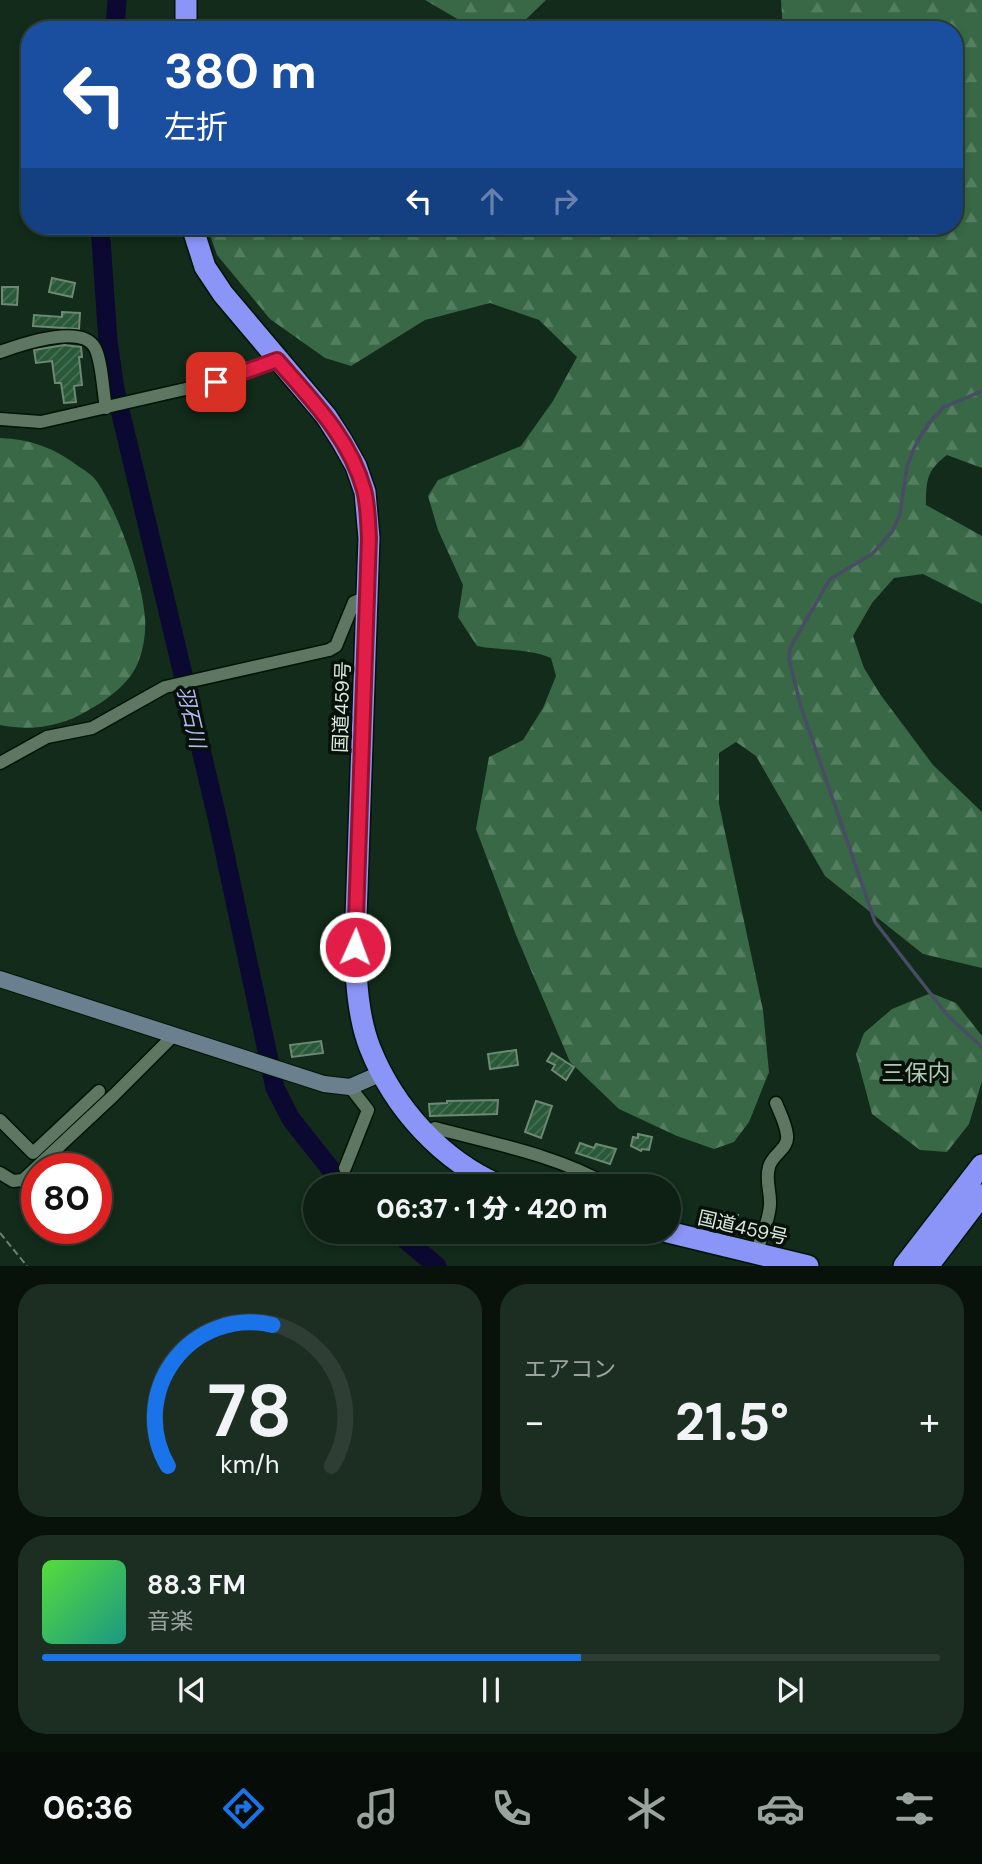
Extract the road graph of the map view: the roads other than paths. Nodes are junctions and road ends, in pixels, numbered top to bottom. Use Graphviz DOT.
graph roads {
  1 [pos="186,0"];
  2 [pos="186,21"];
  3 [pos="195,235"];
  4 [pos="0,352"];
  5 [pos="277,360"];
  6 [pos="108,407"];
  7 [pos="0,419"];
  8 [pos="367,597"];
  9 [pos="0,763"];
  10 [pos="0,979"];
  11 [pos="173,1036"];
  12 [pos="382,1073"];
  13 [pos="349,1087"];
  14 [pos="99,1091"];
  15 [pos="776,1103"];
  16 [pos="79,1119"];
  17 [pos="0,1120"];
  18 [pos="435,1128"];
  19 [pos="982,1165"];
  20 [pos="345,1168"];
  21 [pos="0,1173"];
  22 [pos="475,1174"];
  23 [pos="587,1174"];
  24 [pos="980,1198"];
  25 [pos="681,1235"];
  26 [pos="757,1253"];
  27 [pos="808,1265"];
  28 [pos="904,1265"];
  29 [pos="928,1265"];
  1 -- 2 [label="highway"];
  3 -- 5 [label="highway, 国道459号"];
  4 -- 6 [label="street"];
  5 -- 6 [label="street"];
  5 -- 8 [label="highway, 国道459号"];
  6 -- 7 [label="street"];
  8 -- 9 [label="street"];
  8 -- 12 [label="highway, 国道459号"];
  10 -- 11 [label="street"];
  11 -- 13 [label="street"];
  11 -- 16 [label="street"];
  12 -- 13 [label="street"];
  12 -- 22 [label="highway, 国道459号"];
  13 -- 20 [label="street"];
  14 -- 16 [label="street"];
  15 -- 26 [label="street"];
  16 -- 17 [label="street"];
  16 -- 21 [label="street"];
  18 -- 23 [label="street"];
  19 -- 28 [label="highway"];
  24 -- 29 [label="highway"];
  25 -- 26 [label="highway, 国道459号"];
  26 -- 27 [label="highway, 国道459号"];
}
